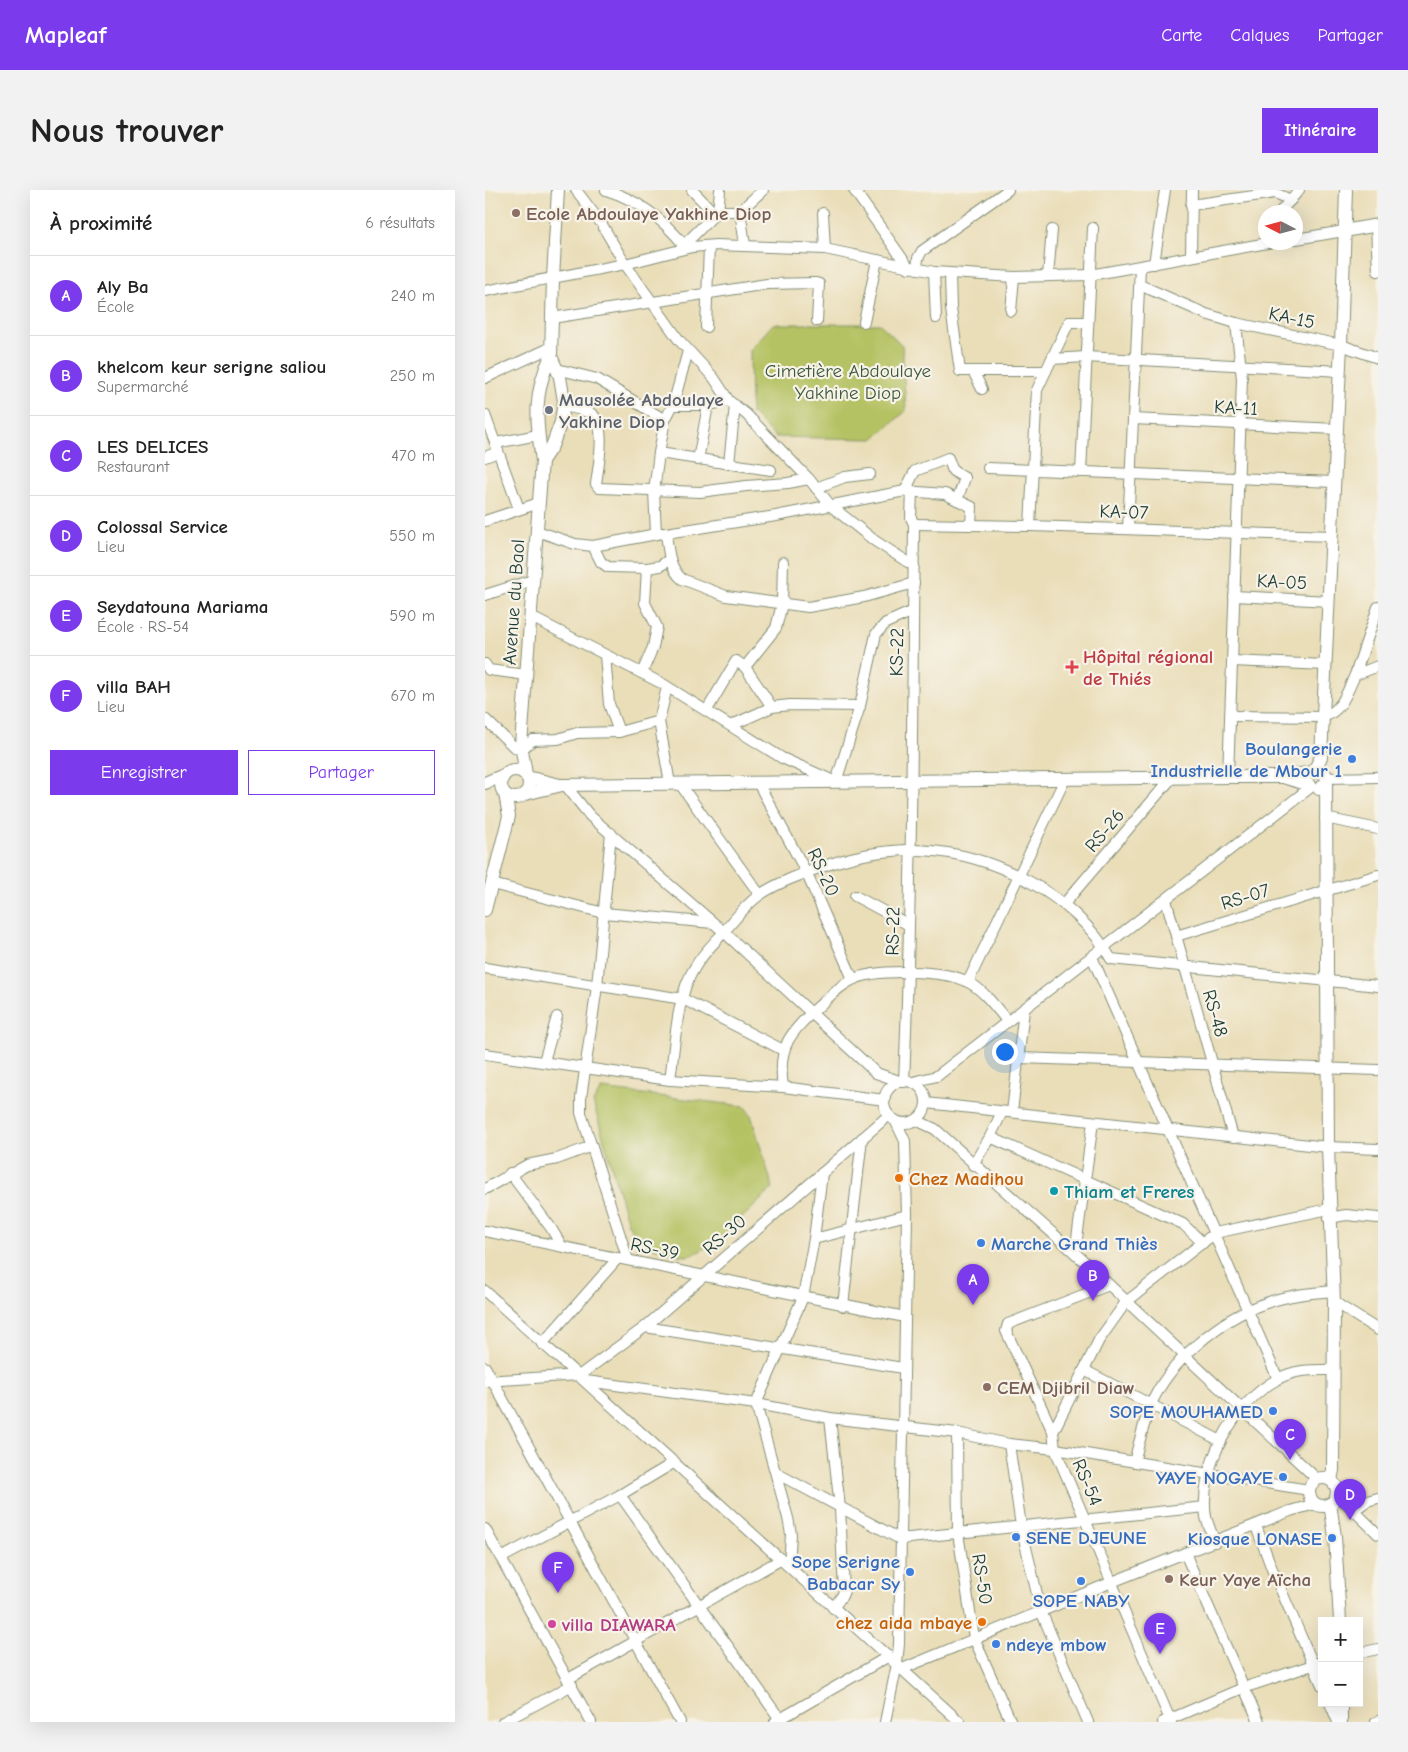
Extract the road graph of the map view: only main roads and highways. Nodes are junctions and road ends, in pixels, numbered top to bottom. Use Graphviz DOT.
graph roads {
  1 [pos="1346,190"];
  2 [pos="561,192"];
  3 [pos="1377,225"];
  4 [pos="1344,231"];
  5 [pos="551,351"];
  6 [pos="542,461"];
  7 [pos="520,748"];
  8 [pos="506,773"];
  9 [pos="526,775"];
  10 [pos="1317,780"];
  11 [pos="485,783"];
  12 [pos="564,786"];
  13 [pos="485,787"];
  14 [pos="504,793"];
  15 [pos="523,795"];
  16 [pos="509,816"];
  17 [pos="485,910"];
  18 [pos="1340,1617"];
  19 [pos="1341,1707"];
  20 [pos="1339,1722"];
  1 -- 4 [label="main road"];
  2 -- 5 [label="main road, Avenue du Baol"];
  3 -- 4 [label="main road"];
  4 -- 10 [label="main road"];
  5 -- 6 [label="main road, Avenue du Baol"];
  5 -- 6 [label="main road, Avenue du Baol"];
  6 -- 7 [label="main road, Avenue du Baol"];
  7 -- 8 [label="main road"];
  7 -- 9 [label="main road"];
  8 -- 9 [label="main road"];
  8 -- 11 [label="main road"];
  8 -- 14 [label="main road"];
  9 -- 12 [label="main road"];
  9 -- 15 [label="main road"];
  10 -- 12 [label="main road"];
  10 -- 18 [label="main road"];
  12 -- 15 [label="main road"];
  13 -- 14 [label="main road"];
  14 -- 15 [label="main road"];
  14 -- 16 [label="main road"];
  15 -- 16 [label="main road"];
  16 -- 17 [label="main road"];
  19 -- 20 [label="main road"];
}
